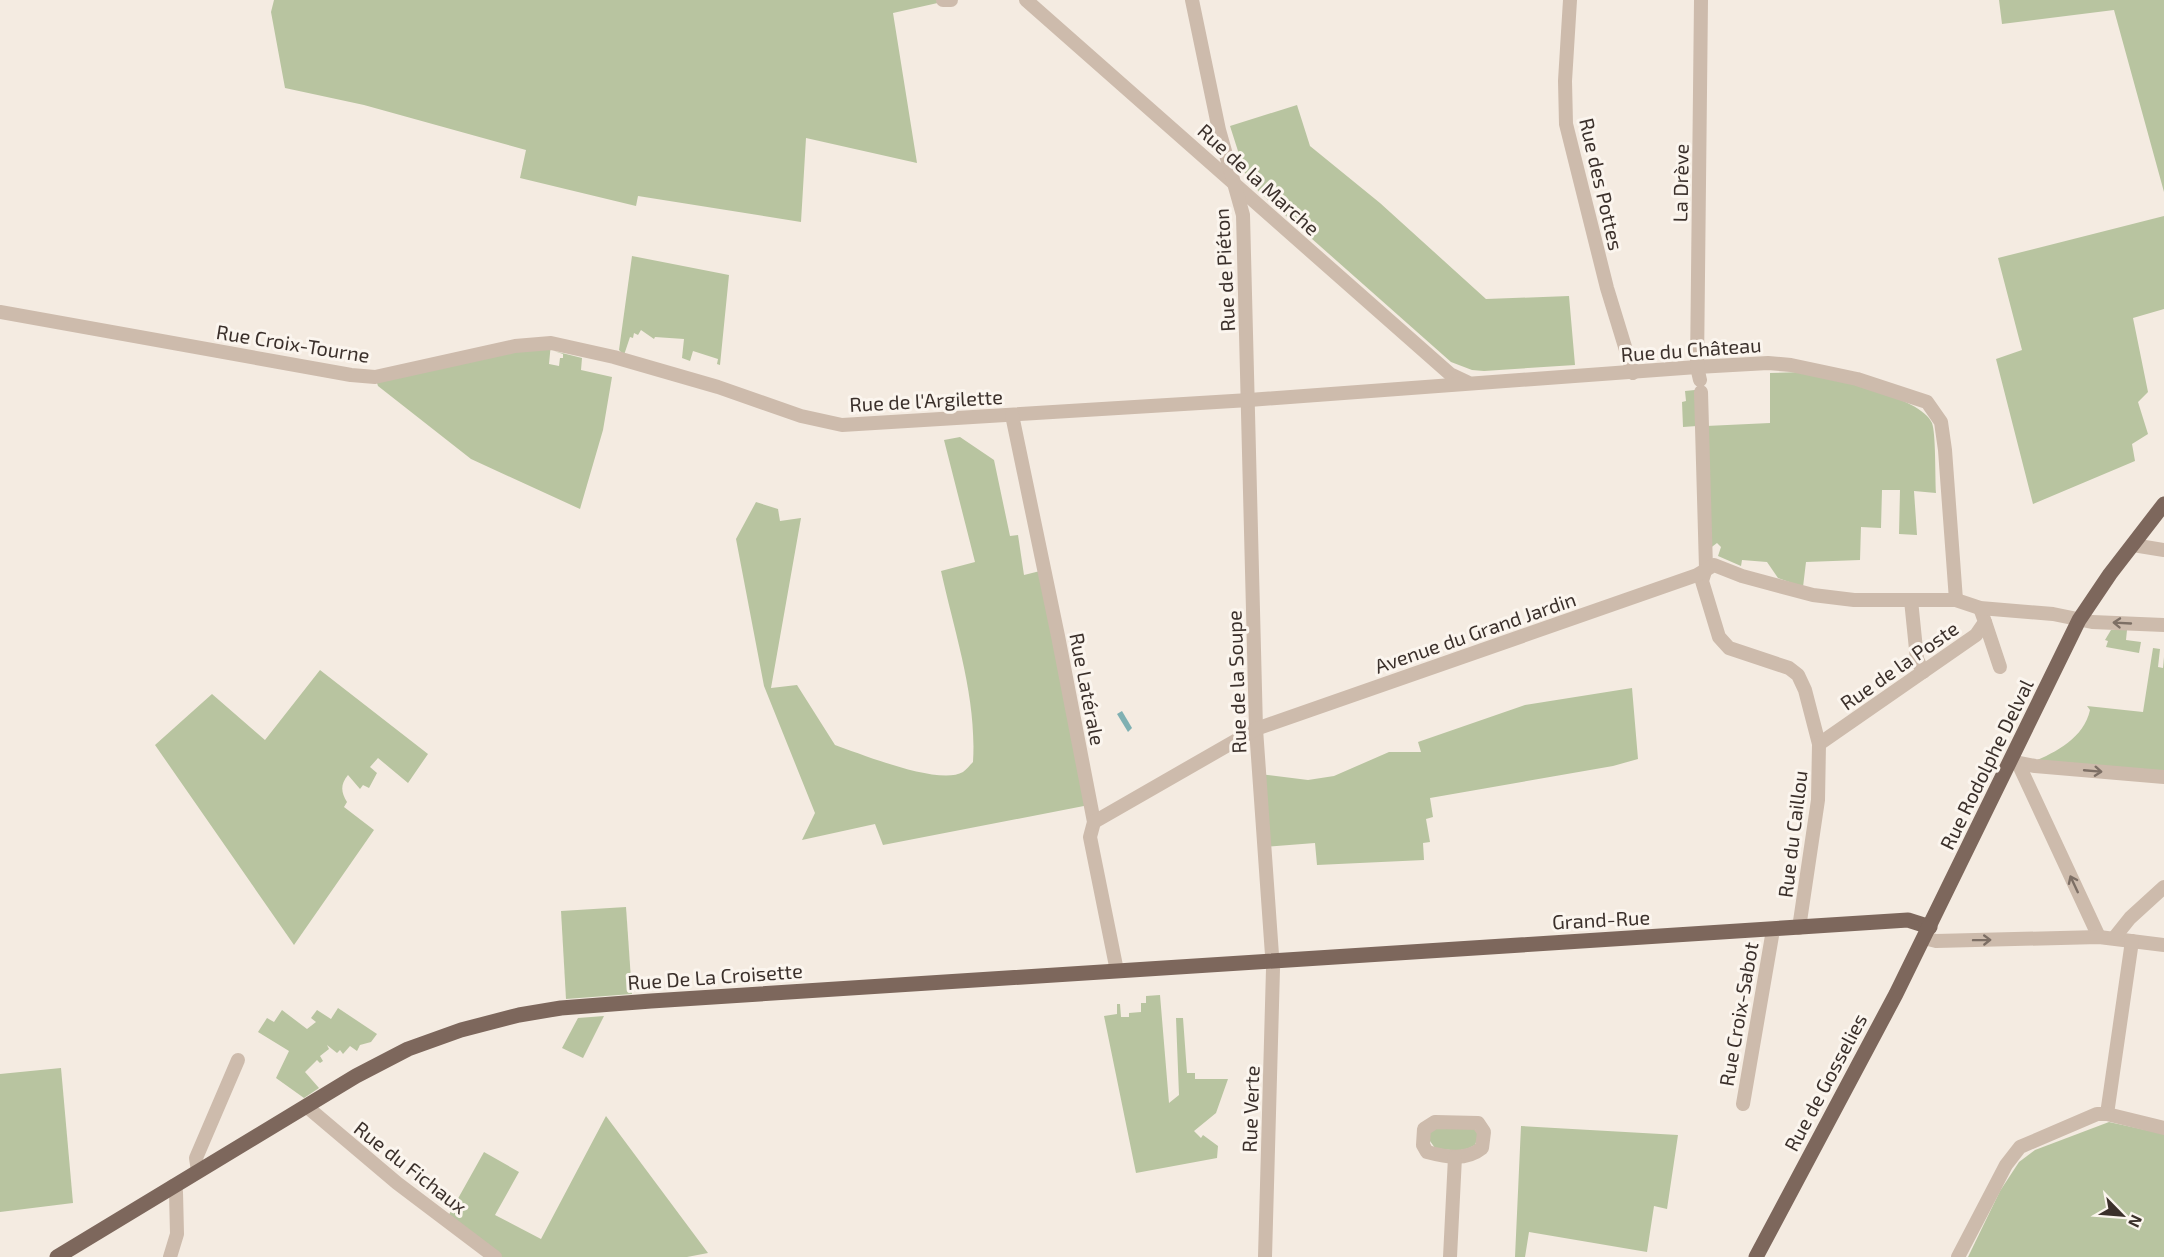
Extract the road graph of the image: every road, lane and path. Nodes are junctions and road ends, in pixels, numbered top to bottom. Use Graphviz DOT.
graph roads {
  1 [pos="943,0"];
  2 [pos="951,0"];
  3 [pos="1026,0"];
  4 [pos="1192,0"];
  5 [pos="1570,0"];
  6 [pos="1701,0"];
  7 [pos="1237,186"];
  8 [pos="0,312"];
  9 [pos="614,357"];
  10 [pos="1633,373"];
  11 [pos="1699,380"];
  12 [pos="1469,383"];
  13 [pos="1249,400"];
  14 [pos="1012,415"];
  15 [pos="2164,504"];
  16 [pos="2133,545"];
  17 [pos="2164,550"];
  18 [pos="1706,568"];
  19 [pos="1911,600"];
  20 [pos="1956,600"];
  21 [pos="1980,608"];
  22 [pos="2079,620"];
  23 [pos="1985,622"];
  24 [pos="2164,625"];
  25 [pos="2000,667"];
  26 [pos="1923,672"];
  27 [pos="1256,729"];
  28 [pos="1819,744"];
  29 [pos="2014,762"];
  30 [pos="2164,777"];
  31 [pos="1094,822"];
  32 [pos="2164,887"];
  33 [pos="1799,928"];
  34 [pos="1773,930"];
  35 [pos="1927,933"];
  36 [pos="2098,937"];
  37 [pos="2114,938"];
  38 [pos="2132,941"];
  39 [pos="2164,945"];
  40 [pos="1272,962"];
  41 [pos="1118,971"];
  42 [pos="238,1060"];
  43 [pos="1743,1104"];
  44 [pos="306,1106"];
  45 [pos="2107,1114"];
  46 [pos="2164,1128"];
  47 [pos="1455,1157"];
  48 [pos="198,1171"];
  49 [pos="173,1186"];
  50 [pos="57,1257"];
  51 [pos="170,1257"];
  52 [pos="495,1257"];
  53 [pos="1265,1257"];
  54 [pos="1450,1257"];
  55 [pos="1756,1257"];
  56 [pos="1958,1257"];
  1 -- 2 [label="street"];
  3 -- 7 [label="street, Rue de la Marche"];
  4 -- 7 [label="street, Rue de Piéton"];
  5 -- 10 [label="street, Rue des Pottes"];
  6 -- 11 [label="street, La Drève"];
  7 -- 12 [label="street, Rue de la Marche"];
  7 -- 13 [label="street, Rue de Piéton"];
  8 -- 9 [label="street, Rue Croix-Tourne"];
  9 -- 14 [label="street, Rue de l'Argilette"];
  10 -- 11 [label="street, Rue du Château"];
  10 -- 12 [label="street, Rue du Château"];
  11 -- 18 [label="street, La Drève"];
  11 -- 20 [label="street, Rue du Château"];
  12 -- 13 [label="street, Rue du Château"];
  13 -- 14 [label="street, Rue de l'Argilette"];
  13 -- 27 [label="street, Rue de la Soupe"];
  14 -- 31 [label="street, Rue Latérale"];
  15 -- 16 [label="main road, Rue Rodolphe Delval"];
  16 -- 17 [label="street"];
  16 -- 22 [label="main road, Rue Rodolphe Delval"];
  18 -- 19 [label="street"];
  18 -- 27 [label="street, Avenue du Grand Jardin"];
  18 -- 28 [label="street, Rue du Caillou"];
  19 -- 20 [label="street"];
  19 -- 26 [label="street"];
  20 -- 21 [label="street"];
  21 -- 22 [label="street"];
  21 -- 23 [label="street, Rue de la Poste"];
  24 -- 22 [label="street, one-way"];
  22 -- 29 [label="main road, Rue Rodolphe Delval"];
  23 -- 25 [label="street"];
  23 -- 26 [label="street, Rue de la Poste"];
  26 -- 28 [label="street, Rue de la Poste"];
  27 -- 31 [label="street, Avenue du Grand Jardin"];
  27 -- 40 [label="street, Rue de la Soupe"];
  28 -- 33 [label="street, Rue du Caillou"];
  29 -- 30 [label="street, one-way"];
  29 -- 35 [label="main road, Rue Rodolphe Delval"];
  36 -- 29 [label="street, one-way"];
  31 -- 41 [label="street, Rue Latérale"];
  32 -- 37 [label="street"];
  33 -- 34 [label="main road, Grand-Rue"];
  33 -- 35 [label="main road, Grand-Rue"];
  34 -- 40 [label="main road, Grand-Rue"];
  34 -- 43 [label="street, Rue Croix-Sabot"];
  35 -- 36 [label="street, one-way"];
  35 -- 55 [label="main road, Rue de Gosselies"];
  36 -- 37 [label="street"];
  37 -- 38 [label="street"];
  38 -- 39 [label="street"];
  38 -- 45 [label="street"];
  40 -- 41 [label="main road, Rue De La Croisette"];
  40 -- 53 [label="street, Rue Verte"];
  41 -- 44 [label="main road, Rue De La Croisette"];
  42 -- 48 [label="street"];
  44 -- 48 [label="main road, Rue De La Croisette"];
  44 -- 52 [label="street, Rue du Fichaux"];
  45 -- 46 [label="street"];
  45 -- 56 [label="street"];
  47 -- 54 [label="street"];
  48 -- 49 [label="main road, Rue De La Croisette"];
  49 -- 50 [label="main road, Rue De La Croisette"];
  49 -- 51 [label="street"];
}
